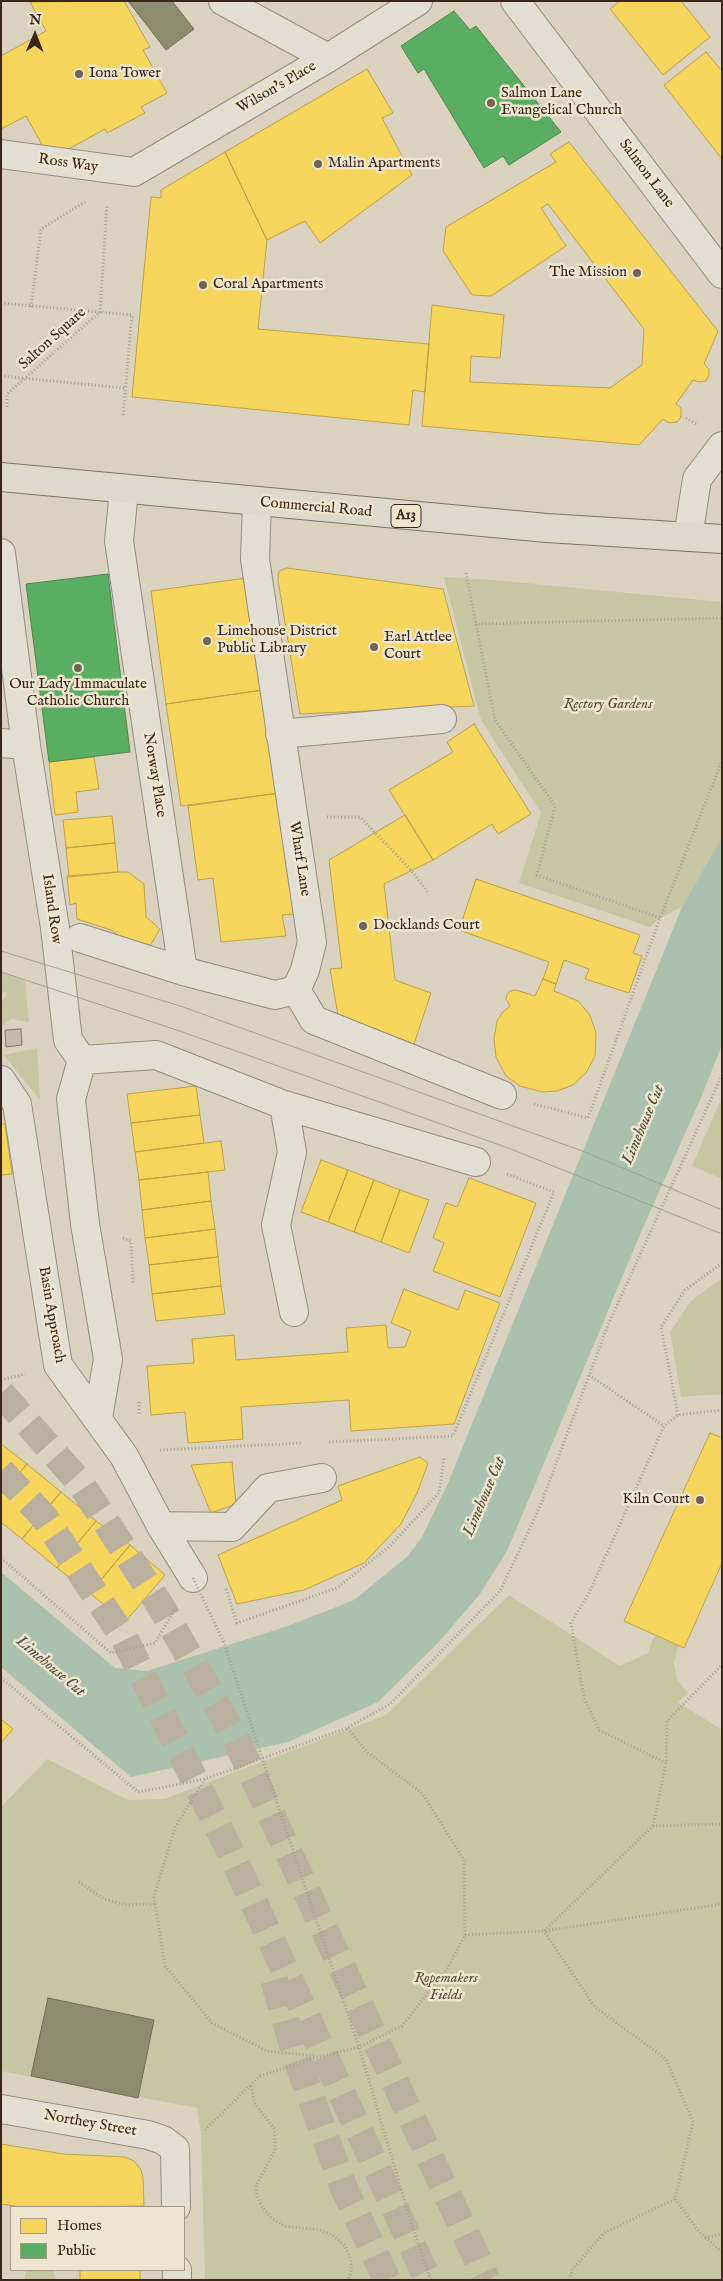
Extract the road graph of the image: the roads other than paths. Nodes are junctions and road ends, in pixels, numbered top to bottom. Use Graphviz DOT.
graph roads {
  1 [pos="223,1"];
  2 [pos="418,1"];
  3 [pos="524,4"];
  4 [pos="328,58"];
  5 [pos="1,154"];
  6 [pos="134,172"];
  7 [pos="722,274"];
  8 [pos="722,446"];
  9 [pos="1,478"];
  10 [pos="124,490"];
  11 [pos="257,503"];
  12 [pos="688,537"];
  13 [pos="722,539"];
  14 [pos="1,552"];
  15 [pos="442,719"];
  16 [pos="280,734"];
  17 [pos="14,744"];
  18 [pos="80,938"];
  19 [pos="183,971"];
  20 [pos="296,990"];
  21 [pos="82,1060"];
  22 [pos="1,1080"];
  23 [pos="502,1095"];
  24 [pos="284,1104"];
  25 [pos="476,1162"];
  26 [pos="294,1312"];
  27 [pos="98,1418"];
  28 [pos="322,1478"];
  29 [pos="161,1526"];
  30 [pos="191,1582"];
  31 [pos="1,2109"];
  32 [pos="176,2206"];
  1 -- 4 [label="street"];
  2 -- 4 [label="street, Wilson's Place"];
  3 -- 7 [label="street, Salmon Lane"];
  4 -- 6 [label="street, Wilson's Place"];
  5 -- 6 [label="street, Ross Way"];
  8 -- 12 [label="street"];
  9 -- 10 [label="highway, Commercial Road / A13"];
  10 -- 11 [label="highway, Commercial Road / A13"];
  10 -- 19 [label="street, Norway Place"];
  11 -- 12 [label="highway, Commercial Road / A13"];
  11 -- 16 [label="street, Wharf Lane"];
  12 -- 13 [label="highway, Commercial Road / A13"];
  14 -- 17 [label="street, Island Row"];
  15 -- 16 [label="street"];
  16 -- 20 [label="street, Wharf Lane"];
  17 -- 21 [label="street, Island Row"];
  18 -- 19 [label="street"];
  19 -- 20 [label="street"];
  20 -- 23 [label="street"];
  21 -- 24 [label="street"];
  21 -- 27 [label="street"];
  22 -- 27 [label="street, Basin Approach"];
  24 -- 25 [label="street"];
  24 -- 26 [label="street"];
  27 -- 29 [label="street, Basin Approach"];
  28 -- 29 [label="street"];
  29 -- 30 [label="street, Basin Approach"];
  31 -- 32 [label="street, Northey Street"];
}
